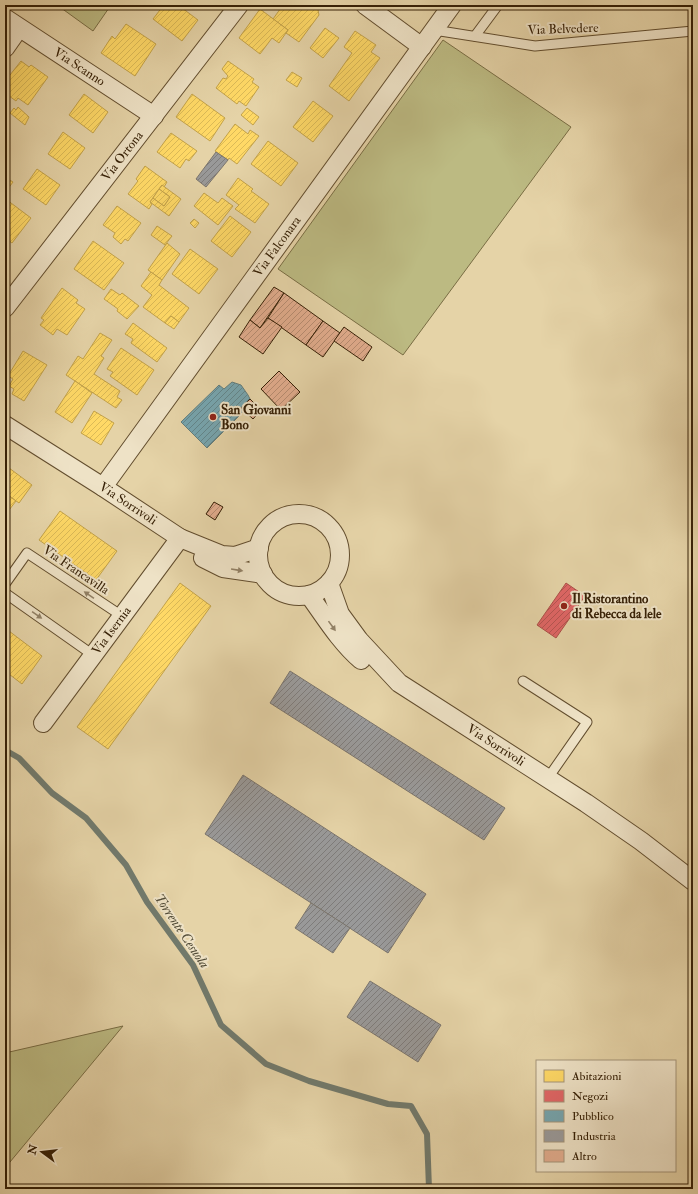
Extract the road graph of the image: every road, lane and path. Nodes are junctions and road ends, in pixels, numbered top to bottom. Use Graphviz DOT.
graph roads {
  1 [pos="239,5"];
  2 [pos="365,5"];
  3 [pos="452,5"];
  4 [pos="498,5"];
  5 [pos="12,23"];
  6 [pos="434,30"];
  7 [pos="693,31"];
  8 [pos="475,36"];
  9 [pos="422,47"];
  10 [pos="5,48"];
  11 [pos="154,116"];
  12 [pos="5,308"];
  13 [pos="5,425"];
  14 [pos="103,487"];
  15 [pos="180,538"];
  16 [pos="259,548"];
  17 [pos="263,574"];
  18 [pos="329,583"];
  19 [pos="5,584"];
  20 [pos="5,593"];
  21 [pos="309,595"];
  22 [pos="122,616"];
  23 [pos="93,655"];
  24 [pos="523,681"];
  25 [pos="399,683"];
  26 [pos="43,723"];
  27 [pos="548,778"];
  28 [pos="693,881"];
  1 -- 11 [label="street, Via Ortona"];
  2 -- 9 [label="street"];
  3 -- 6 [label="street, Via Falconara"];
  4 -- 8 [label="lane"];
  5 -- 10 [label="street"];
  5 -- 11 [label="street, Via Scanno"];
  6 -- 8 [label="lane, Via Belvedere"];
  6 -- 9 [label="street, Via Falconara"];
  7 -- 8 [label="lane, Via Belvedere"];
  9 -- 14 [label="street, Via Falconara"];
  11 -- 12 [label="street, Via Ortona"];
  13 -- 14 [label="street, Via Sorrivoli"];
  14 -- 15 [label="street, Via Sorrivoli"];
  15 -- 16 [label="street, Via Sorrivoli"];
  15 -- 17 [label="street, one-way"];
  15 -- 22 [label="street, Via Isernia"];
  16 -- 17 [label="street"];
  16 -- 18 [label="street"];
  17 -- 21 [label="street"];
  18 -- 21 [label="street"];
  18 -- 25 [label="street, Via Sorrivoli"];
  22 -- 19 [label="lane, Via Francavilla, one-way"];
  20 -- 23 [label="lane, one-way"];
  21 -- 25 [label="street, one-way"];
  22 -- 23 [label="street, Via Isernia"];
  23 -- 26 [label="street, Via Isernia"];
  24 -- 27 [label="lane"];
  25 -- 27 [label="street, Via Sorrivoli"];
  27 -- 28 [label="street, Via Sorrivoli"];
}
